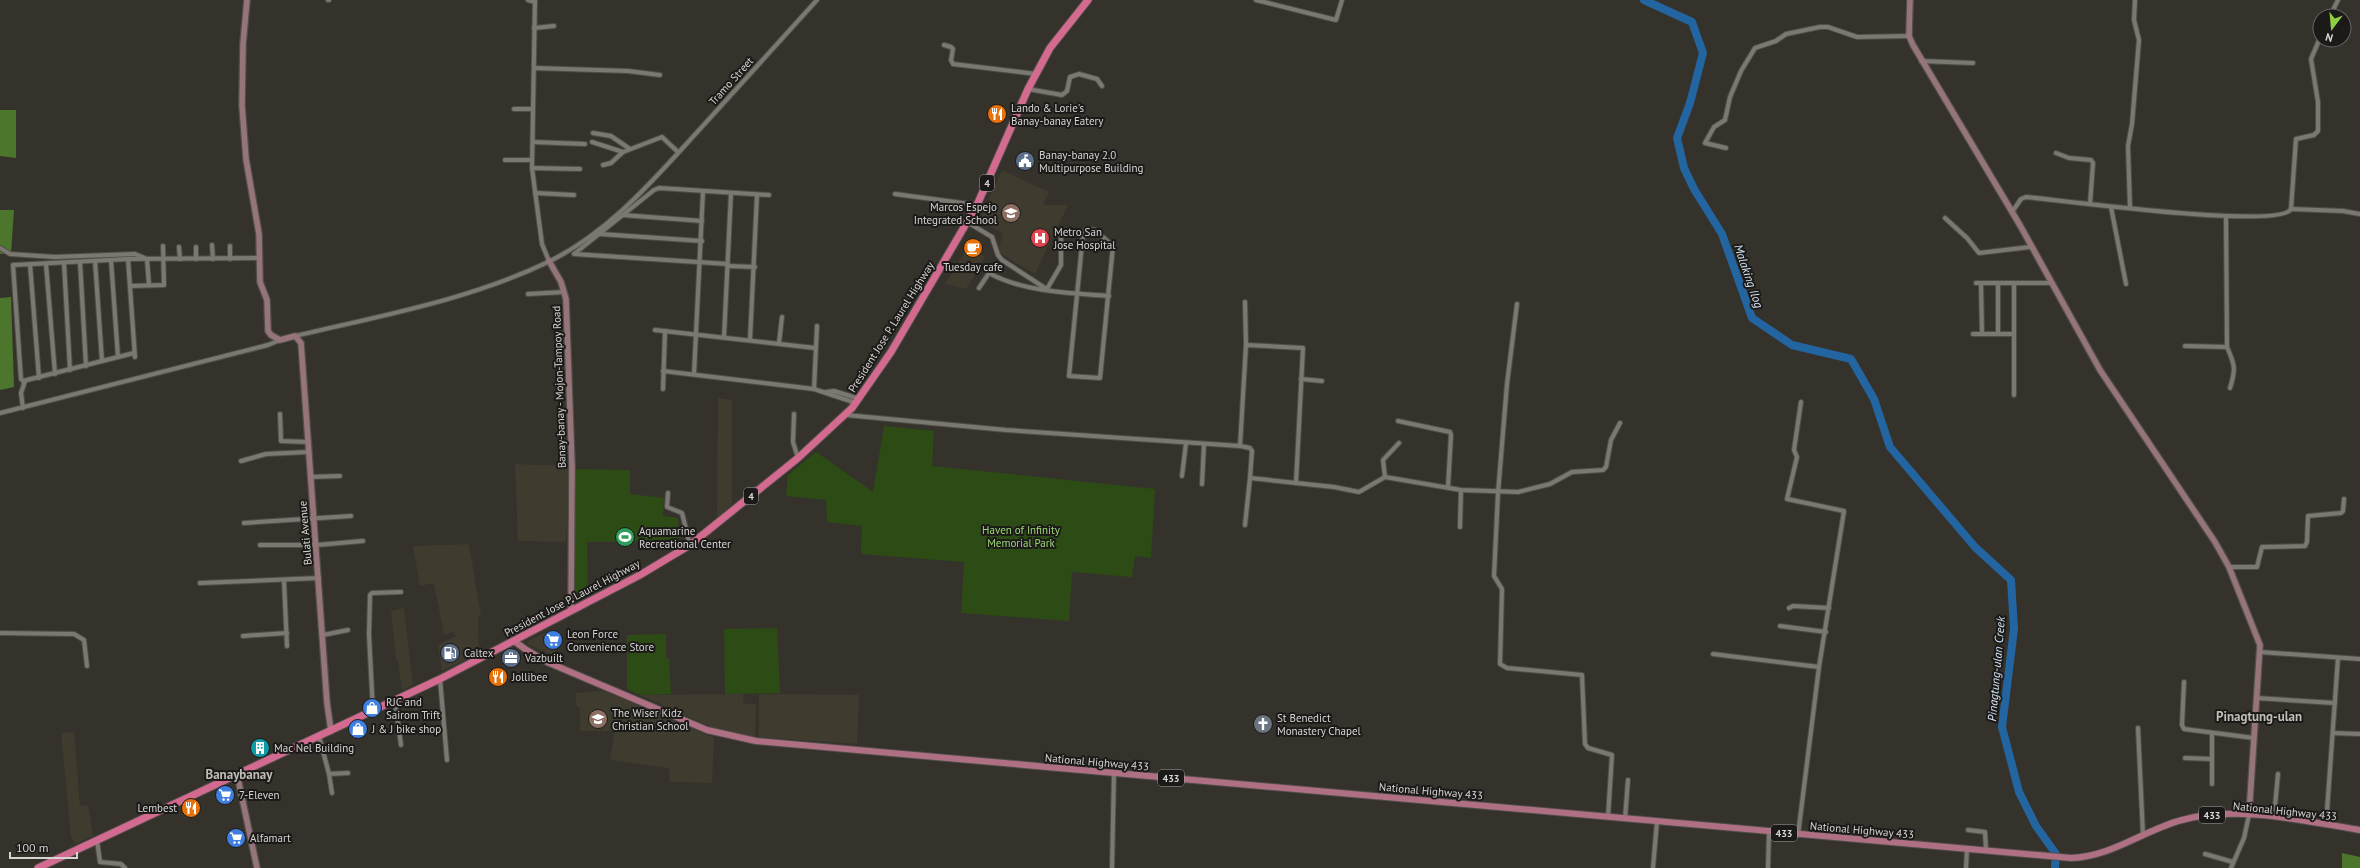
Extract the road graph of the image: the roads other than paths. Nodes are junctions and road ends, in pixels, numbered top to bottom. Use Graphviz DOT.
graph roads {
  1 [pos="248,0"];
  2 [pos="528,0"];
  3 [pos="817,0"];
  4 [pos="1088,0"];
  5 [pos="1256,0"];
  6 [pos="1342,0"];
  7 [pos="1910,0"];
  8 [pos="2135,0"];
  9 [pos="535,1"];
  10 [pos="554,26"];
  11 [pos="534,28"];
  12 [pos="1908,36"];
  13 [pos="944,45"];
  14 [pos="2316,48"];
  15 [pos="1921,60"];
  16 [pos="1973,62"];
  17 [pos="534,68"];
  18 [pos="1036,74"];
  19 [pos="660,75"];
  20 [pos="1102,86"];
  21 [pos="1028,89"];
  22 [pos="514,109"];
  23 [pos="533,109"];
  24 [pos="593,133"];
  25 [pos="532,142"];
  26 [pos="592,142"];
  27 [pos="585,144"];
  28 [pos="1726,148"];
  29 [pos="630,149"];
  30 [pos="623,152"];
  31 [pos="678,152"];
  32 [pos="2056,154"];
  33 [pos="506,160"];
  34 [pos="532,160"];
  35 [pos="603,165"];
  36 [pos="532,168"];
  37 [pos="580,169"];
  38 [pos="703,191"];
  39 [pos="535,193"];
  40 [pos="731,193"];
  41 [pos="895,194"];
  42 [pos="574,195"];
  43 [pos="757,195"];
  44 [pos="769,195"];
  45 [pos="2090,204"];
  46 [pos="977,205"];
  47 [pos="2111,206"];
  48 [pos="2130,208"];
  49 [pos="2291,209"];
  50 [pos="2012,212"];
  51 [pos="2360,214"];
  52 [pos="622,215"];
  53 [pos="2226,216"];
  54 [pos="1945,218"];
  55 [pos="702,221"];
  56 [pos="967,222"];
  57 [pos="600,234"];
  58 [pos="1061,237"];
  59 [pos="702,241"];
  60 [pos="212,245"];
  61 [pos="163,246"];
  62 [pos="230,246"];
  63 [pos="196,247"];
  64 [pos="2030,247"];
  65 [pos="0,248"];
  66 [pos="179,248"];
  67 [pos="259,258"];
  68 [pos="147,259"];
  69 [pos="163,259"];
  70 [pos="180,259"];
  71 [pos="196,259"];
  72 [pos="213,259"];
  73 [pos="230,259"];
  74 [pos="111,260"];
  75 [pos="128,260"];
  76 [pos="95,261"];
  77 [pos="550,261"];
  78 [pos="80,262"];
  79 [pos="64,263"];
  80 [pos="700,263"];
  81 [pos="30,264"];
  82 [pos="46,264"];
  83 [pos="728,265"];
  84 [pos="755,267"];
  85 [pos="1998,283"];
  86 [pos="2014,283"];
  87 [pos="2052,283"];
  88 [pos="2126,284"];
  89 [pos="130,286"];
  90 [pos="149,286"];
  91 [pos="979,288"];
  92 [pos="1047,289"];
  93 [pos="564,292"];
  94 [pos="528,294"];
  95 [pos="1076,294"];
  96 [pos="1109,296"];
  97 [pos="1245,302"];
  98 [pos="1517,304"];
  99 [pos="782,317"];
  100 [pos="817,326"];
  101 [pos="655,330"];
  102 [pos="665,331"];
  103 [pos="1973,334"];
  104 [pos="1982,334"];
  105 [pos="1998,334"];
  106 [pos="2014,334"];
  107 [pos="698,335"];
  108 [pos="295,336"];
  109 [pos="724,338"];
  110 [pos="280,340"];
  111 [pos="750,340"];
  112 [pos="779,343"];
  113 [pos="1246,345"];
  114 [pos="2185,346"];
  115 [pos="2227,347"];
  116 [pos="815,348"];
  117 [pos="118,357"];
  118 [pos="102,361"];
  119 [pos="86,366"];
  120 [pos="70,370"];
  121 [pos="664,371"];
  122 [pos="55,374"];
  123 [pos="694,374"];
  124 [pos="39,378"];
  125 [pos="1301,378"];
  126 [pos="25,381"];
  127 [pos="1322,381"];
  128 [pos="2230,388"];
  129 [pos="663,389"];
  130 [pos="814,390"];
  131 [pos="2014,395"];
  132 [pos="858,401"];
  133 [pos="1800,402"];
  134 [pos="23,408"];
  135 [pos="0,413"];
  136 [pos="280,414"];
  137 [pos="794,414"];
  138 [pos="846,415"];
  139 [pos="1398,421"];
  140 [pos="1620,423"];
  141 [pos="308,442"];
  142 [pos="1186,443"];
  143 [pos="1398,443"];
  144 [pos="1204,444"];
  145 [pos="1240,446"];
  146 [pos="308,452"];
  147 [pos="798,458"];
  148 [pos="241,461"];
  149 [pos="340,476"];
  150 [pos="1182,476"];
  151 [pos="310,477"];
  152 [pos="1385,477"];
  153 [pos="1250,478"];
  154 [pos="1296,483"];
  155 [pos="1202,484"];
  156 [pos="1448,487"];
  157 [pos="1462,490"];
  158 [pos="668,493"];
  159 [pos="1498,493"];
  160 [pos="2344,498"];
  161 [pos="351,516"];
  162 [pos="314,519"];
  163 [pos="244,523"];
  164 [pos="1245,525"];
  165 [pos="1460,527"];
  166 [pos="363,541"];
  167 [pos="260,545"];
  168 [pos="317,545"];
  169 [pos="690,545"];
  170 [pos="2229,567"];
  171 [pos="319,578"];
  172 [pos="284,580"];
  173 [pos="200,583"];
  174 [pos="401,592"];
  175 [pos="1789,608"];
  176 [pos="1829,608"];
  177 [pos="571,610"];
  178 [pos="1780,626"];
  179 [pos="348,630"];
  180 [pos="286,632"];
  181 [pos="1826,632"];
  182 [pos="0,633"];
  183 [pos="324,635"];
  184 [pos="243,636"];
  185 [pos="514,640"];
  186 [pos="287,646"];
  187 [pos="2260,652"];
  188 [pos="1713,654"];
  189 [pos="2338,658"];
  190 [pos="2360,660"];
  191 [pos="87,666"];
  192 [pos="1819,667"];
  193 [pos="440,679"];
  194 [pos="2184,682"];
  195 [pos="2256,698"];
  196 [pos="395,701"];
  197 [pos="2335,703"];
  198 [pos="373,710"];
  199 [pos="2138,728"];
  200 [pos="331,730"];
  201 [pos="2212,733"];
  202 [pos="2333,733"];
  203 [pos="2360,734"];
  204 [pos="319,736"];
  205 [pos="2254,738"];
  206 [pos="401,745"];
  207 [pos="2185,758"];
  208 [pos="2212,759"];
  209 [pos="447,760"];
  210 [pos="348,773"];
  211 [pos="1114,773"];
  212 [pos="237,774"];
  213 [pos="329,774"];
  214 [pos="2278,774"];
  215 [pos="1628,780"];
  216 [pos="2212,784"];
  217 [pos="332,793"];
  218 [pos="2250,815"];
  219 [pos="1608,817"];
  220 [pos="2274,818"];
  221 [pos="1625,819"];
  222 [pos="1657,821"];
  223 [pos="2326,825"];
  224 [pos="1968,830"];
  225 [pos="2360,830"];
  226 [pos="1769,832"];
  227 [pos="1798,835"];
  228 [pos="2143,835"];
  229 [pos="97,840"];
  230 [pos="1967,849"];
  231 [pos="1986,850"];
  232 [pos="2205,854"];
  233 [pos="2233,862"];
  234 [pos="38,868"];
  235 [pos="125,868"];
  236 [pos="257,868"];
  237 [pos="1112,868"];
  238 [pos="1653,868"];
  239 [pos="1768,868"];
  240 [pos="1966,868"];
  241 [pos="2231,868"];
  1 -- 67 [label="street"];
  2 -- 9 [label="street"];
  3 -- 31 [label="street, Tramo Street"];
  4 -- 18 [label="highway, President Jose P. Laurel Highway / 4"];
  5 -- 6 [label="street"];
  7 -- 12 [label="street"];
  8 -- 48 [label="street"];
  9 -- 11 [label="street, Banay-banay - Mojon-Tampoy Road"];
  10 -- 11 [label="street"];
  11 -- 17 [label="street, Banay-banay - Mojon-Tampoy Road"];
  12 -- 15 [label="street"];
  12 -- 28 [label="street"];
  13 -- 18 [label="street"];
  14 -- 49 [label="street"];
  15 -- 16 [label="street"];
  15 -- 50 [label="street"];
  17 -- 19 [label="street"];
  17 -- 23 [label="street, Banay-banay - Mojon-Tampoy Road"];
  18 -- 21 [label="highway, President Jose P. Laurel Highway / 4"];
  20 -- 21 [label="street"];
  21 -- 46 [label="highway, President Jose P. Laurel Highway / 4"];
  22 -- 23 [label="street"];
  23 -- 25 [label="street, Banay-banay - Mojon-Tampoy Road"];
  24 -- 29 [label="street"];
  25 -- 27 [label="street"];
  25 -- 34 [label="street, Banay-banay - Mojon-Tampoy Road"];
  26 -- 30 [label="street"];
  29 -- 30 [label="street"];
  29 -- 31 [label="street"];
  30 -- 35 [label="street"];
  31 -- 77 [label="street, Tramo Street"];
  32 -- 45 [label="street"];
  33 -- 34 [label="street"];
  34 -- 36 [label="street, Banay-banay - Mojon-Tampoy Road"];
  36 -- 37 [label="street"];
  36 -- 39 [label="street, Banay-banay - Mojon-Tampoy Road"];
  38 -- 40 [label="street"];
  38 -- 52 [label="street"];
  38 -- 55 [label="street"];
  39 -- 42 [label="street"];
  39 -- 77 [label="street, Banay-banay - Mojon-Tampoy Road"];
  40 -- 43 [label="street"];
  40 -- 83 [label="street"];
  41 -- 46 [label="street"];
  43 -- 44 [label="street"];
  43 -- 84 [label="street"];
  45 -- 47 [label="street"];
  45 -- 50 [label="street"];
  46 -- 56 [label="highway, President Jose P. Laurel Highway / 4"];
  47 -- 48 [label="street"];
  47 -- 88 [label="street"];
  48 -- 53 [label="street"];
  49 -- 51 [label="street"];
  49 -- 53 [label="street"];
  50 -- 64 [label="street"];
  52 -- 55 [label="street"];
  52 -- 57 [label="street"];
  53 -- 115 [label="street"];
  54 -- 64 [label="street"];
  55 -- 59 [label="street"];
  56 -- 92 [label="street"];
  56 -- 132 [label="highway, President Jose P. Laurel Highway / 4"];
  57 -- 59 [label="street"];
  57 -- 80 [label="street"];
  58 -- 92 [label="street"];
  59 -- 80 [label="street"];
  60 -- 72 [label="street"];
  61 -- 69 [label="street"];
  62 -- 73 [label="street"];
  63 -- 71 [label="street"];
  64 -- 87 [label="street"];
  65 -- 68 [label="street"];
  66 -- 70 [label="street"];
  67 -- 73 [label="street"];
  67 -- 110 [label="street"];
  68 -- 69 [label="street"];
  68 -- 75 [label="street"];
  68 -- 90 [label="street"];
  69 -- 70 [label="street"];
  69 -- 90 [label="street"];
  70 -- 71 [label="street"];
  71 -- 72 [label="street"];
  72 -- 73 [label="street"];
  74 -- 75 [label="street"];
  74 -- 76 [label="street"];
  74 -- 117 [label="street"];
  75 -- 89 [label="street"];
  76 -- 78 [label="street"];
  76 -- 118 [label="street"];
  77 -- 93 [label="street, Banay-banay - Mojon-Tampoy Road"];
  77 -- 108 [label="street, Tramo Street"];
  78 -- 79 [label="street"];
  78 -- 119 [label="street"];
  79 -- 82 [label="street"];
  79 -- 120 [label="street"];
  80 -- 83 [label="street"];
  80 -- 107 [label="street"];
  81 -- 82 [label="street"];
  81 -- 124 [label="street"];
  81 -- 126 [label="street"];
  82 -- 122 [label="street"];
  83 -- 84 [label="street"];
  83 -- 109 [label="street"];
  84 -- 111 [label="street"];
  85 -- 86 [label="street"];
  85 -- 104 [label="street"];
  85 -- 105 [label="street"];
  86 -- 87 [label="street"];
  86 -- 106 [label="street"];
  87 -- 170 [label="street"];
  89 -- 90 [label="street"];
  89 -- 117 [label="street"];
  91 -- 92 [label="street"];
  92 -- 95 [label="street"];
  93 -- 94 [label="street"];
  93 -- 177 [label="street, Banay-banay - Mojon-Tampoy Road"];
  95 -- 96 [label="street"];
  95 -- 96 [label="street"];
  95 -- 96 [label="street"];
  97 -- 113 [label="street"];
  98 -- 159 [label="street"];
  99 -- 112 [label="street"];
  100 -- 116 [label="street"];
  101 -- 102 [label="street"];
  102 -- 107 [label="street"];
  102 -- 121 [label="street"];
  103 -- 104 [label="street"];
  104 -- 105 [label="street"];
  105 -- 106 [label="street"];
  106 -- 131 [label="street"];
  107 -- 109 [label="street"];
  107 -- 123 [label="street"];
  108 -- 110 [label="street"];
  108 -- 141 [label="street, Bulati Avenue"];
  109 -- 111 [label="street"];
  110 -- 134 [label="street"];
  111 -- 112 [label="street"];
  112 -- 116 [label="street"];
  113 -- 125 [label="street"];
  113 -- 145 [label="street"];
  114 -- 115 [label="street"];
  115 -- 128 [label="street"];
  116 -- 130 [label="street"];
  117 -- 118 [label="street"];
  118 -- 119 [label="street"];
  119 -- 120 [label="street"];
  120 -- 122 [label="street"];
  121 -- 123 [label="street"];
  121 -- 129 [label="street"];
  122 -- 124 [label="street"];
  123 -- 130 [label="street"];
  124 -- 126 [label="street"];
  125 -- 127 [label="street"];
  125 -- 154 [label="street"];
  126 -- 134 [label="street"];
  130 -- 132 [label="street"];
  132 -- 138 [label="highway, President Jose P. Laurel Highway / 4"];
  133 -- 176 [label="street"];
  134 -- 135 [label="street"];
  136 -- 141 [label="street"];
  137 -- 147 [label="street"];
  138 -- 142 [label="street"];
  138 -- 147 [label="highway, President Jose P. Laurel Highway / 4"];
  139 -- 156 [label="street"];
  140 -- 159 [label="street"];
  141 -- 146 [label="street, Bulati Avenue"];
  142 -- 144 [label="street"];
  142 -- 150 [label="street"];
  143 -- 152 [label="street"];
  144 -- 145 [label="street"];
  144 -- 155 [label="street"];
  145 -- 153 [label="street"];
  146 -- 148 [label="street"];
  146 -- 151 [label="street, Bulati Avenue"];
  147 -- 169 [label="highway, President Jose P. Laurel Highway / 4"];
  149 -- 151 [label="street"];
  151 -- 162 [label="street, Bulati Avenue"];
  152 -- 154 [label="street"];
  152 -- 156 [label="street"];
  153 -- 154 [label="street"];
  153 -- 164 [label="street"];
  156 -- 157 [label="street"];
  157 -- 159 [label="street"];
  157 -- 165 [label="street"];
  158 -- 169 [label="street"];
  159 -- 219 [label="street"];
  160 -- 170 [label="street"];
  161 -- 162 [label="street"];
  162 -- 163 [label="street"];
  162 -- 168 [label="street, Bulati Avenue"];
  166 -- 168 [label="street"];
  167 -- 168 [label="street"];
  168 -- 171 [label="street, Bulati Avenue"];
  169 -- 177 [label="highway, President Jose P. Laurel Highway / 4"];
  170 -- 187 [label="street"];
  171 -- 172 [label="street"];
  171 -- 183 [label="street, Bulati Avenue"];
  172 -- 173 [label="street"];
  172 -- 180 [label="street"];
  174 -- 198 [label="street"];
  175 -- 176 [label="street"];
  176 -- 181 [label="street"];
  177 -- 185 [label="highway, President Jose P. Laurel Highway / 4"];
  178 -- 181 [label="street"];
  179 -- 183 [label="street"];
  180 -- 184 [label="street"];
  180 -- 186 [label="street"];
  181 -- 192 [label="street"];
  182 -- 191 [label="street"];
  183 -- 200 [label="street, Bulati Avenue"];
  185 -- 193 [label="highway, President Jose P. Laurel Highway / 4"];
  185 -- 211 [label="main road, National Highway 433 / 433"];
  187 -- 189 [label="street"];
  187 -- 195 [label="street"];
  188 -- 192 [label="street"];
  189 -- 190 [label="street"];
  189 -- 197 [label="street"];
  192 -- 227 [label="street"];
  193 -- 196 [label="highway, President Jose P. Laurel Highway / 4"];
  193 -- 209 [label="street"];
  194 -- 201 [label="street"];
  195 -- 197 [label="street"];
  195 -- 205 [label="street"];
  196 -- 198 [label="highway, President Jose P. Laurel Highway / 4"];
  196 -- 206 [label="street"];
  197 -- 202 [label="street"];
  198 -- 200 [label="highway, President Jose P. Laurel Highway / 4"];
  199 -- 228 [label="street"];
  200 -- 204 [label="highway, President Jose P. Laurel Highway / 4"];
  201 -- 205 [label="street"];
  201 -- 208 [label="street"];
  202 -- 203 [label="street"];
  202 -- 223 [label="street"];
  204 -- 212 [label="highway, President Jose P. Laurel Highway / 4"];
  204 -- 213 [label="street"];
  205 -- 218 [label="street"];
  207 -- 208 [label="street"];
  208 -- 216 [label="street"];
  210 -- 213 [label="street"];
  211 -- 219 [label="main road, National Highway 433 / 433"];
  211 -- 237 [label="street"];
  212 -- 229 [label="highway, President Jose P. Laurel Highway / 4"];
  212 -- 236 [label="street"];
  213 -- 217 [label="street"];
  214 -- 220 [label="street"];
  215 -- 221 [label="street"];
  218 -- 220 [label="main road, National Highway 433 / 433"];
  218 -- 228 [label="main road, National Highway 433 / 433"];
  218 -- 233 [label="street"];
  219 -- 221 [label="main road, National Highway 433 / 433"];
  220 -- 223 [label="main road, National Highway 433 / 433"];
  221 -- 222 [label="main road, National Highway 433 / 433"];
  222 -- 226 [label="main road, National Highway 433 / 433"];
  222 -- 238 [label="street"];
  223 -- 225 [label="main road, National Highway 433 / 433"];
  224 -- 231 [label="street"];
  226 -- 227 [label="main road, National Highway 433 / 433"];
  226 -- 239 [label="street"];
  227 -- 230 [label="main road, National Highway 433 / 433"];
  228 -- 231 [label="main road, National Highway 433 / 433"];
  229 -- 234 [label="highway, President Jose P. Laurel Highway / 4"];
  229 -- 235 [label="street"];
  230 -- 231 [label="main road, National Highway 433 / 433"];
  230 -- 240 [label="street"];
  232 -- 233 [label="street"];
  233 -- 241 [label="street"];
}
